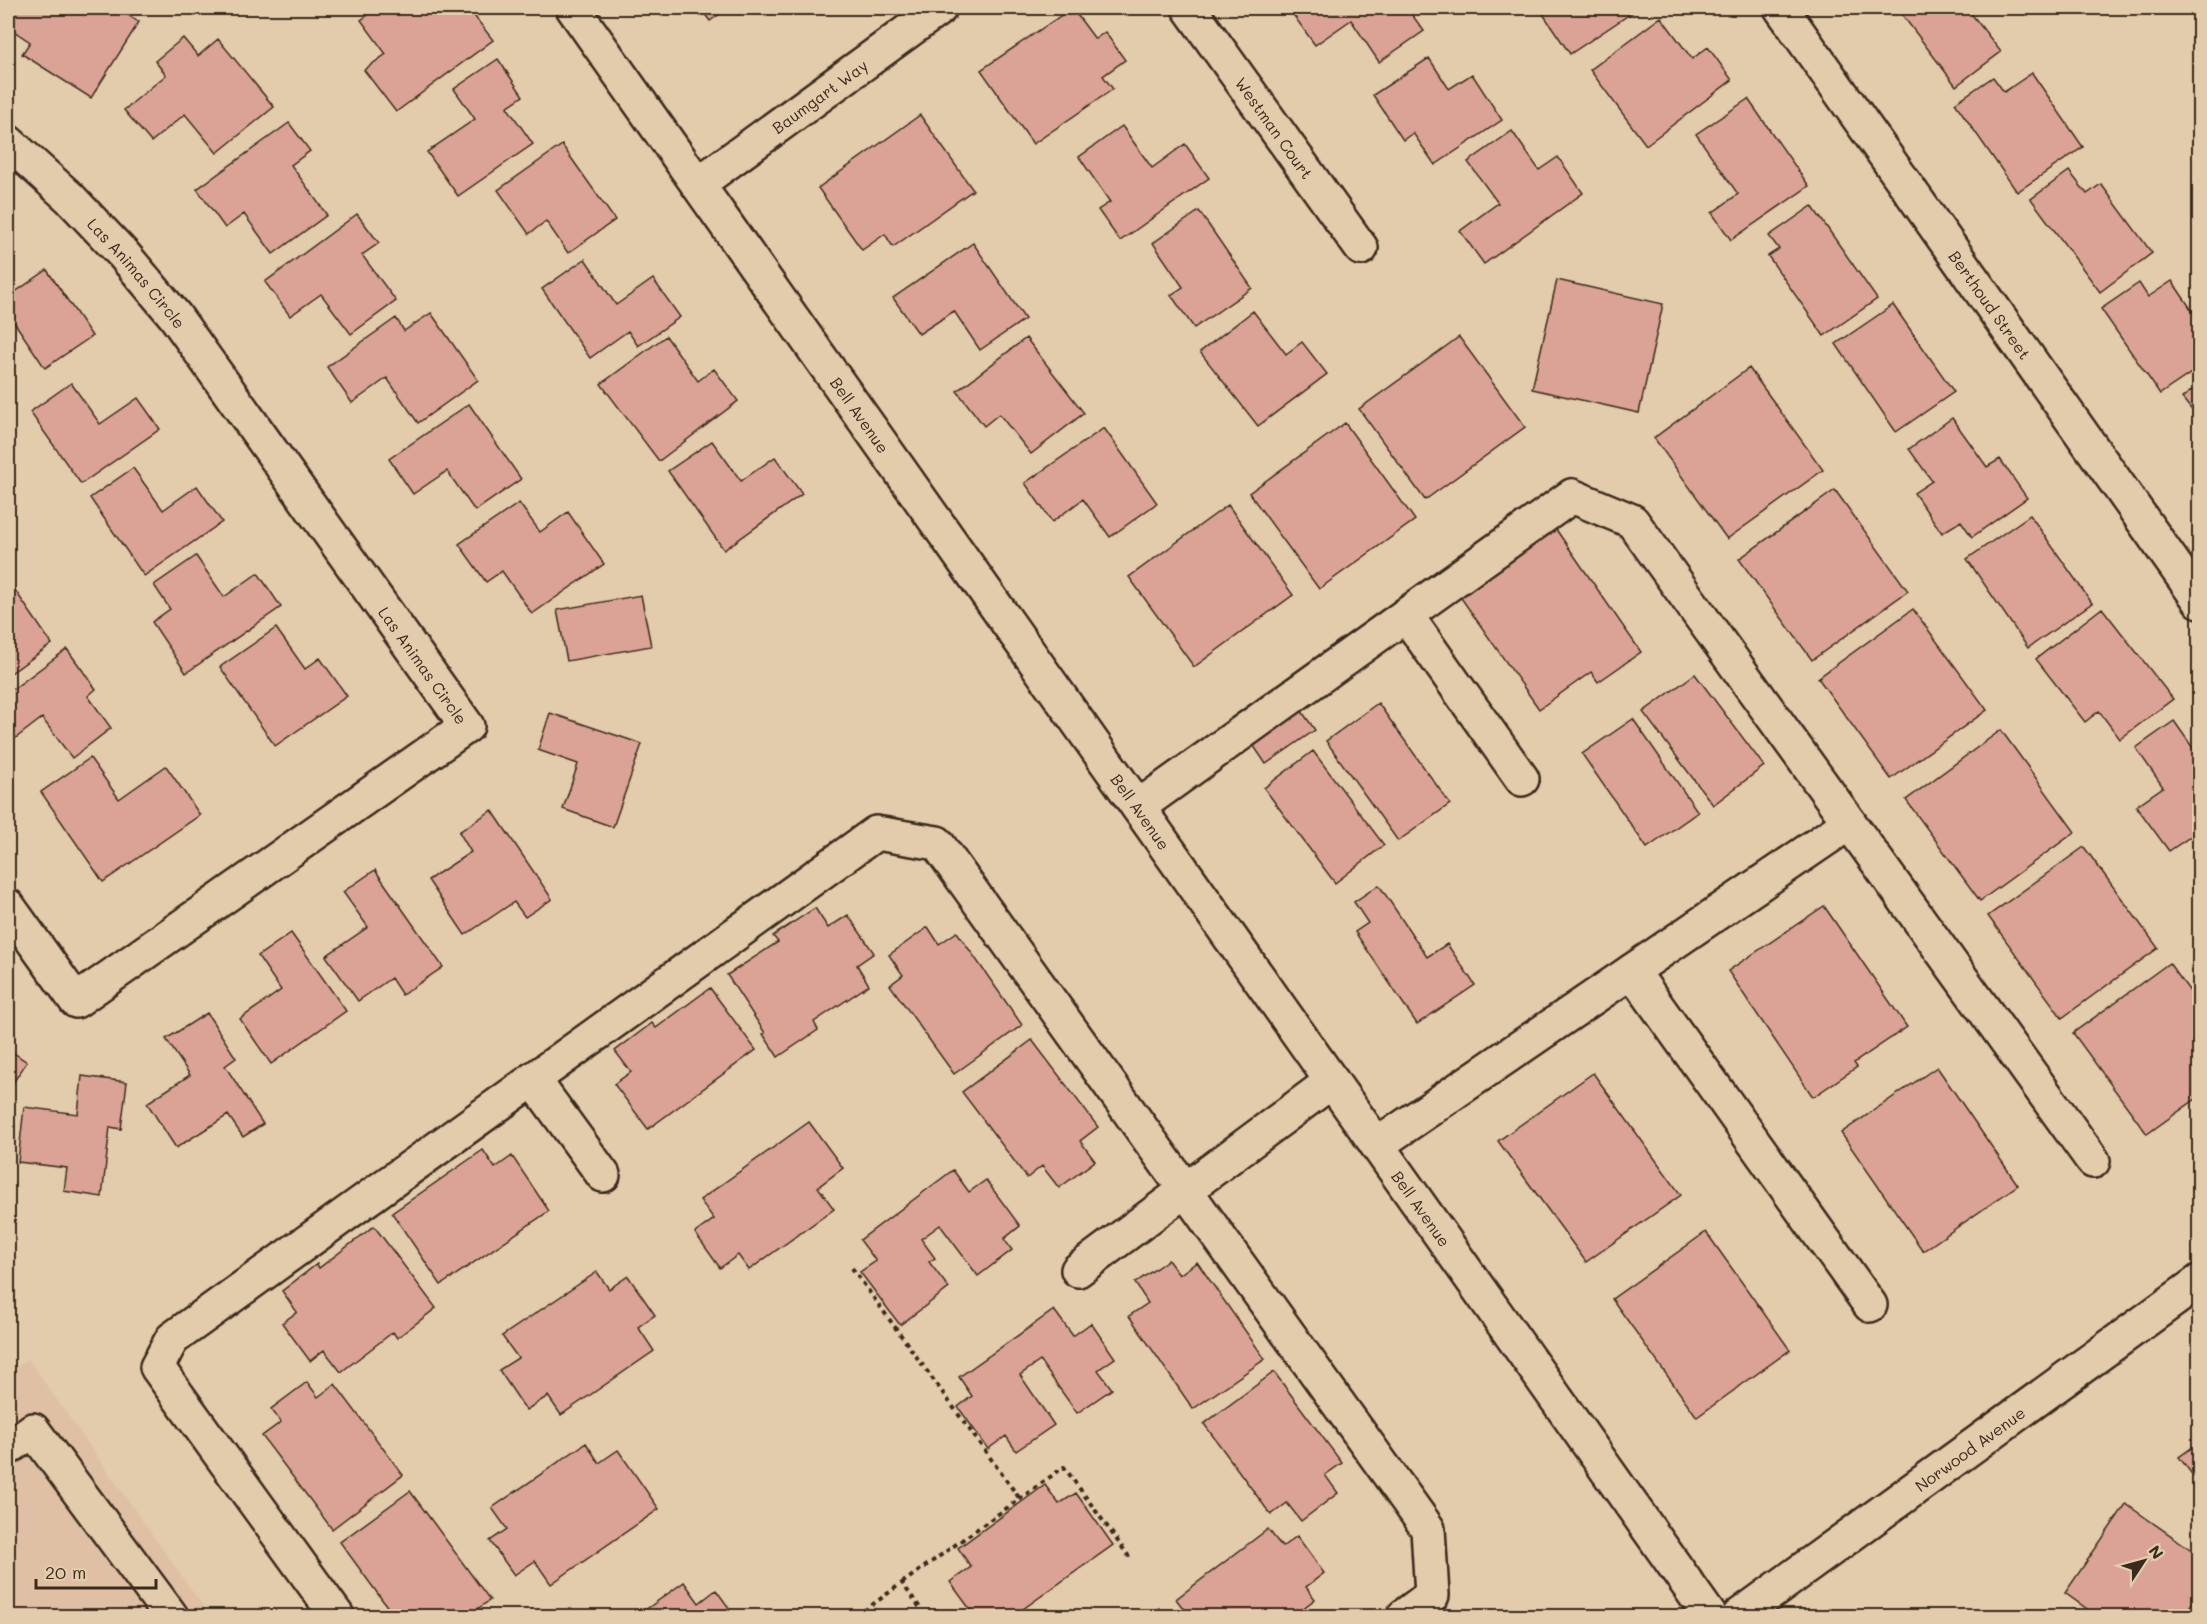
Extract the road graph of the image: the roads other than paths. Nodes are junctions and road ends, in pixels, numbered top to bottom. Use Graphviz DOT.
graph roads {
  1 [pos="573,8"];
  2 [pos="940,8"];
  3 [pos="1189,8"];
  4 [pos="1781,8"];
  5 [pos="8,142"];
  6 [pos="698,184"];
  7 [pos="1361,248"];
  8 [pos="2199,601"];
  9 [pos="1406,615"];
  10 [pos="1522,779"];
  11 [pos="1138,807"];
  12 [pos="1849,823"];
  13 [pos="8,906"];
  14 [pos="1632,971"];
  15 [pos="533,1079"];
  16 [pos="1332,1082"];
  17 [pos="1377,1145"];
  18 [pos="2093,1161"];
  19 [pos="603,1175"];
  20 [pos="1186,1191"];
  21 [pos="1078,1270"];
  22 [pos="2199,1281"];
  23 [pos="1870,1305"];
  24 [pos="8,1448"];
  25 [pos="171,1617"];
  26 [pos="337,1617"];
  27 [pos="1404,1617"];
  28 [pos="1710,1617"];
  29 [pos="1739,1617"];
  1 -- 6 [label="street, Bell Avenue"];
  2 -- 6 [label="street, Baumgart Way"];
  3 -- 7 [label="street, Westman Court"];
  4 -- 8 [label="street, Berthoud Street"];
  5 -- 13 [label="street, Las Animas Circle"];
  6 -- 11 [label="street, Bell Avenue"];
  9 -- 10 [label="street"];
  9 -- 11 [label="street"];
  9 -- 12 [label="street"];
  11 -- 16 [label="street, Bell Avenue"];
  12 -- 14 [label="street"];
  12 -- 18 [label="street"];
  14 -- 17 [label="street"];
  14 -- 23 [label="street"];
  15 -- 19 [label="street"];
  15 -- 20 [label="street"];
  15 -- 26 [label="street"];
  16 -- 17 [label="street, Bell Avenue"];
  16 -- 20 [label="street"];
  17 -- 28 [label="street, Bell Avenue"];
  20 -- 21 [label="street"];
  20 -- 27 [label="street"];
  22 -- 29 [label="street, Norwood Avenue"];
  24 -- 25 [label="street"];
}
